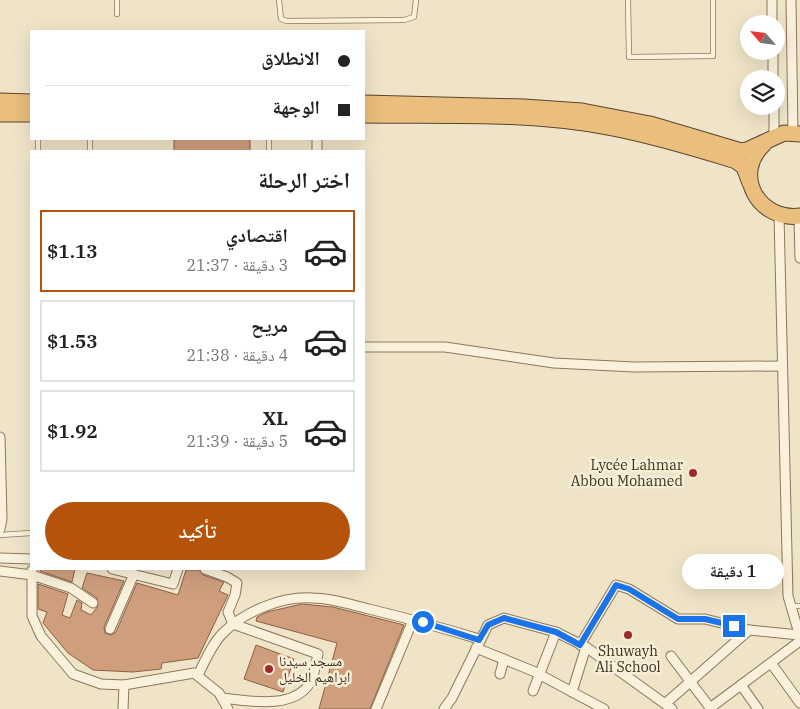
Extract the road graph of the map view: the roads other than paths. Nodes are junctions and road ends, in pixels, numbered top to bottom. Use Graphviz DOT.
graph roads {
  1 [pos="117,0"];
  2 [pos="279,0"];
  3 [pos="416,0"];
  4 [pos="628,0"];
  5 [pos="713,0"];
  6 [pos="772,0"];
  7 [pos="791,0"];
  8 [pos="118,14"];
  9 [pos="772,15"];
  10 [pos="0,101"];
  11 [pos="30,102"];
  12 [pos="365,103"];
  13 [pos="0,114"];
  14 [pos="30,114"];
  15 [pos="365,115"];
  16 [pos="773,115"];
  17 [pos="797,133"];
  18 [pos="770,139"];
  19 [pos="750,183"];
  20 [pos="779,215"];
  21 [pos="800,216"];
  22 [pos="800,258"];
  23 [pos="365,347"];
  24 [pos="782,366"];
  25 [pos="0,438"];
  26 [pos="0,529"];
  27 [pos="30,534"];
  28 [pos="0,535"];
  29 [pos="0,558"];
  30 [pos="30,559"];
  31 [pos="116,570"];
  32 [pos="178,570"];
  33 [pos="208,570"];
  34 [pos="0,571"];
  35 [pos="32,572"];
  36 [pos="134,574"];
  37 [pos="93,603"];
  38 [pos="796,606"];
  39 [pos="413,620"];
  40 [pos="233,624"];
  41 [pos="110,629"];
  42 [pos="748,630"];
  43 [pos="556,632"];
  44 [pos="800,636"];
  45 [pos="477,644"];
  46 [pos="583,646"];
  47 [pos="671,656"];
  48 [pos="504,659"];
  49 [pos="771,663"];
  50 [pos="500,674"];
  51 [pos="198,675"];
  52 [pos="541,675"];
  53 [pos="689,680"];
  54 [pos="124,685"];
  55 [pos="741,685"];
  56 [pos="533,691"];
  57 [pos="572,692"];
  58 [pos="223,698"];
  59 [pos="800,703"];
  60 [pos="669,706"];
  61 [pos="710,708"];
  62 [pos="123,709"];
  63 [pos="228,709"];
  64 [pos="376,709"];
  65 [pos="444,709"];
  66 [pos="604,709"];
  67 [pos="758,709"];
  1 -- 8 [label="lane"];
  2 -- 3 [label="lane"];
  4 -- 5 [label="lane"];
  6 -- 9 [label="street"];
  7 -- 17 [label="street"];
  10 -- 11 [label="highway"];
  12 -- 18 [label="highway"];
  13 -- 14 [label="highway"];
  15 -- 19 [label="highway"];
  16 -- 18 [label="street"];
  17 -- 18 [label="highway"];
  18 -- 19 [label="highway"];
  19 -- 20 [label="highway"];
  20 -- 21 [label="highway"];
  20 -- 24 [label="street"];
  21 -- 22 [label="street"];
  23 -- 24 [label="street"];
  24 -- 38 [label="street"];
  25 -- 26 [label="street"];
  27 -- 28 [label="lane"];
  29 -- 30 [label="street"];
  31 -- 36 [label="street"];
  32 -- 36 [label="street"];
  33 -- 40 [label="street"];
  34 -- 35 [label="street"];
  35 -- 37 [label="street"];
  35 -- 54 [label="street"];
  36 -- 41 [label="street"];
  38 -- 44 [label="street"];
  39 -- 40 [label="street"];
  39 -- 45 [label="street"];
  39 -- 64 [label="street"];
  40 -- 51 [label="street"];
  40 -- 58 [label="street"];
  42 -- 44 [label="street"];
  42 -- 46 [label="street"];
  42 -- 53 [label="street"];
  43 -- 45 [label="street"];
  43 -- 46 [label="street"];
  43 -- 52 [label="street"];
  44 -- 49 [label="street"];
  45 -- 48 [label="street"];
  45 -- 65 [label="street"];
  46 -- 57 [label="street"];
  46 -- 60 [label="street"];
  47 -- 53 [label="street"];
  48 -- 50 [label="street"];
  48 -- 52 [label="street"];
  49 -- 55 [label="street"];
  49 -- 59 [label="street"];
  51 -- 54 [label="street"];
  51 -- 58 [label="street"];
  52 -- 56 [label="street"];
  52 -- 57 [label="street"];
  53 -- 60 [label="street"];
  53 -- 61 [label="street"];
  54 -- 62 [label="street"];
  55 -- 61 [label="street"];
  55 -- 67 [label="street"];
  57 -- 66 [label="street"];
  58 -- 63 [label="street"];
}
